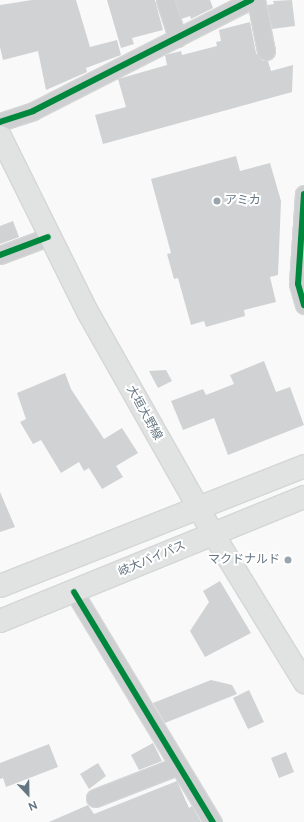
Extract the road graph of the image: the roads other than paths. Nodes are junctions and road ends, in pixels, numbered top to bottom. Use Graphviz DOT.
graph roads {
  1 [pos="165,0"];
  2 [pos="251,0"];
  3 [pos="256,0"];
  4 [pos="177,38"];
  5 [pos="266,51"];
  6 [pos="0,122"];
  7 [pos="0,136"];
  8 [pos="304,194"];
  9 [pos="303,214"];
  10 [pos="48,237"];
  11 [pos="0,255"];
  12 [pos="304,305"];
  13 [pos="304,466"];
  14 [pos="304,497"];
  15 [pos="197,508"];
  16 [pos="213,534"];
  17 [pos="0,586"];
  18 [pos="74,592"];
  19 [pos="0,621"];
  20 [pos="304,682"];
  21 [pos="177,766"];
  22 [pos="95,798"];
  23 [pos="213,822"];
  1 -- 4 [label="street"];
  2 -- 4 [label="street"];
  3 -- 5 [label="street"];
  4 -- 6 [label="street"];
  7 -- 10 [label="main road, 大垣大野線"];
  8 -- 9 [label="street"];
  9 -- 12 [label="street"];
  10 -- 11 [label="street"];
  10 -- 15 [label="main road, 大垣大野線"];
  13 -- 15 [label="highway"];
  14 -- 16 [label="highway, 岐大バイパス"];
  15 -- 16 [label="main road, 大垣大野線"];
  15 -- 17 [label="highway"];
  16 -- 18 [label="highway, 岐大バイパス"];
  16 -- 20 [label="main road, 大垣大野線"];
  18 -- 19 [label="highway, 岐大バイパス"];
  18 -- 21 [label="street"];
  21 -- 22 [label="street"];
  21 -- 23 [label="street"];
}
